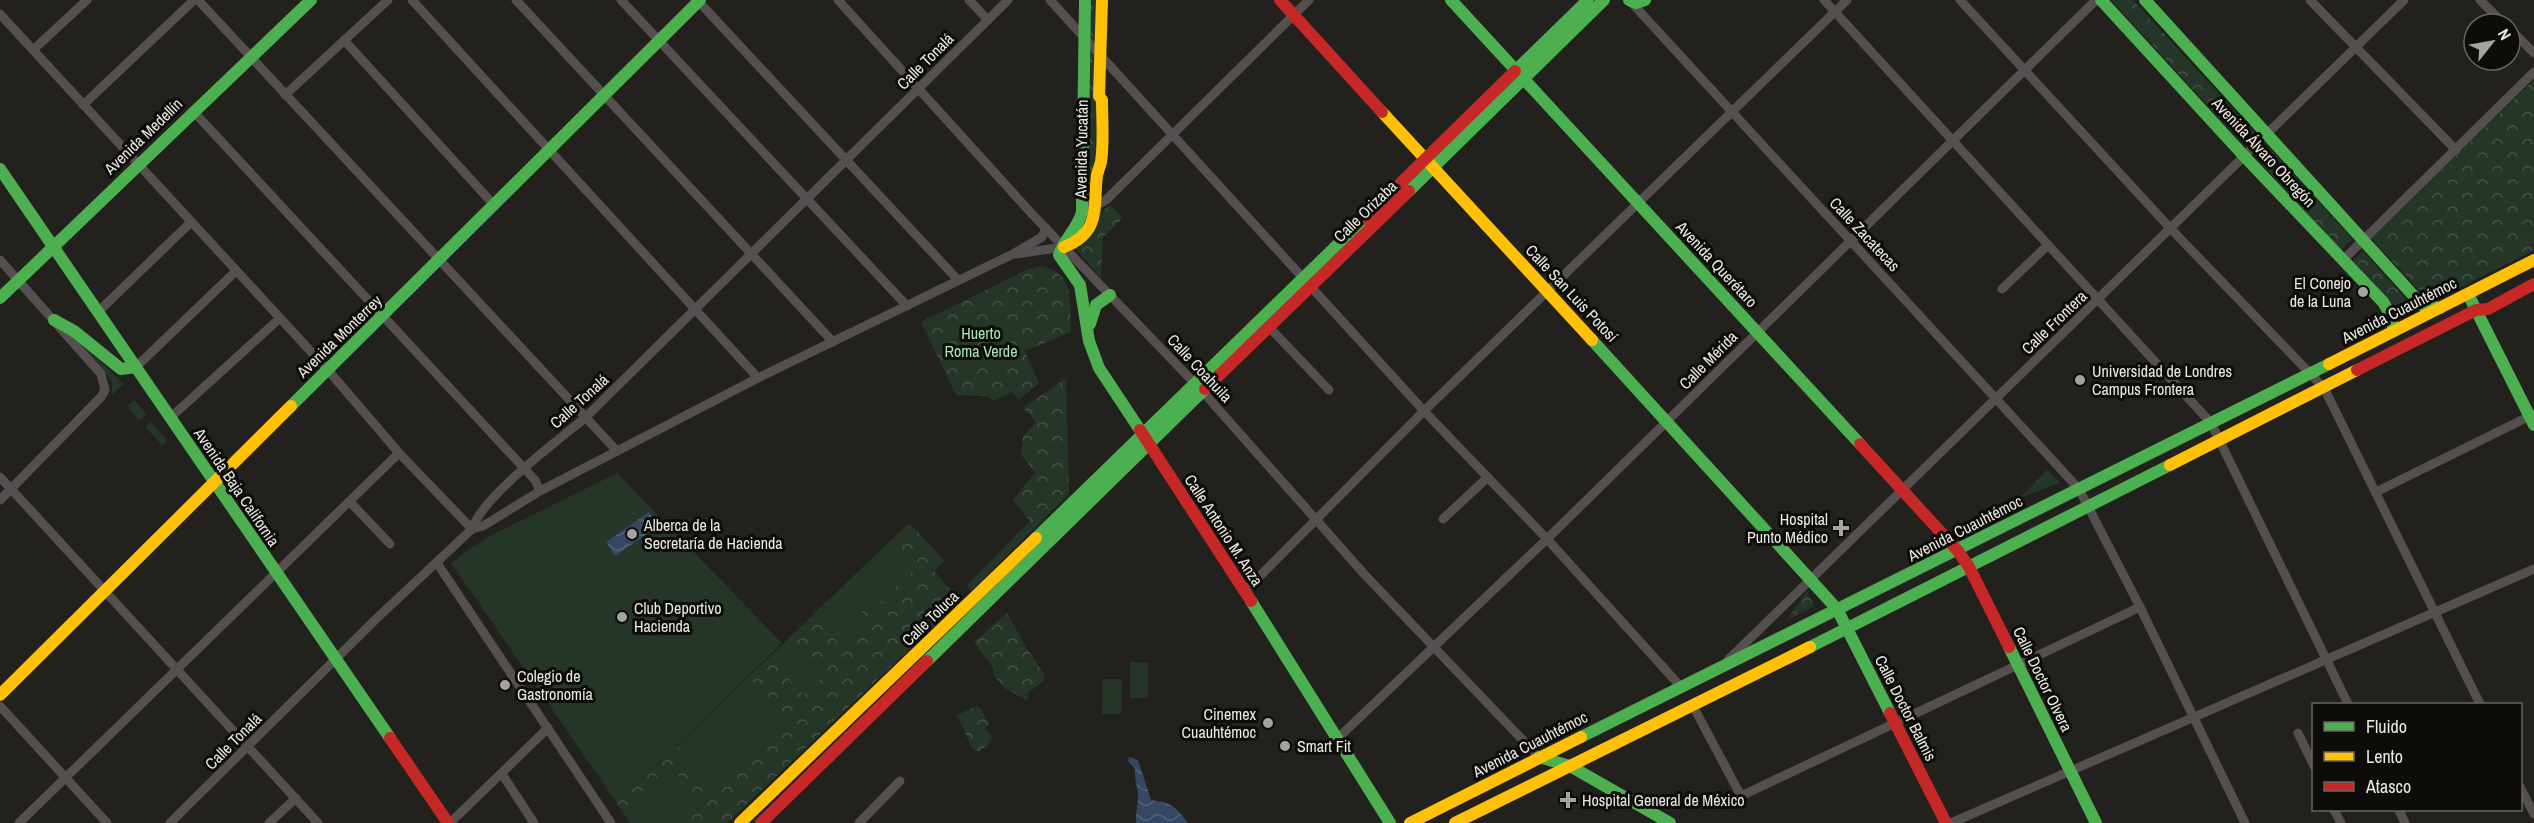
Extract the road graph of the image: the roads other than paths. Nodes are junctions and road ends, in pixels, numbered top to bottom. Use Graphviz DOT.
graph roads {
  1 [pos="87,0"];
  2 [pos="196,0"];
  3 [pos="311,0"];
  4 [pos="388,0"];
  5 [pos="412,0"];
  6 [pos="516,0"];
  7 [pos="621,0"];
  8 [pos="838,0"];
  9 [pos="969,0"];
  10 [pos="1008,0"];
  11 [pos="1050,0"];
  12 [pos="1084,0"];
  13 [pos="1102,0"];
  14 [pos="1281,0"];
  15 [pos="1309,0"];
  16 [pos="1451,0"];
  17 [pos="1588,0"];
  18 [pos="1604,0"];
  19 [pos="1645,0"];
  20 [pos="1824,0"];
  21 [pos="1847,0"];
  22 [pos="1960,0"];
  23 [pos="2096,0"];
  24 [pos="2102,0"];
  25 [pos="2145,0"];
  26 [pos="2310,0"];
  27 [pos="2404,0"];
  28 [pos="2480,0"];
  29 [pos="700,1"];
  30 [pos="1629,1"];
  31 [pos="1835,12"];
  32 [pos="2492,12"];
  33 [pos="0,14"];
  34 [pos="1294,15"];
  35 [pos="988,20"];
  36 [pos="1085,39"];
  37 [pos="344,40"];
  38 [pos="2522,41"];
  39 [pos="658,42"];
  40 [pos="2356,48"];
  41 [pos="33,50"];
  42 [pos="2534,53"];
  43 [pos="1099,54"];
  44 [pos="250,57"];
  45 [pos="1515,70"];
  46 [pos="2025,70"];
  47 [pos="2534,72"];
  48 [pos="1524,80"];
  49 [pos="919,88"];
  50 [pos="285,95"];
  51 [pos="605,95"];
  52 [pos="83,105"];
  53 [pos="193,111"];
  54 [pos="1730,111"];
  55 [pos="2268,134"];
  56 [pos="1171,135"];
  57 [pos="1952,140"];
  58 [pos="550,150"];
  59 [pos="2456,150"];
  60 [pos="2245,157"];
  61 [pos="847,159"];
  62 [pos="1429,162"];
  63 [pos="137,164"];
  64 [pos="0,169"];
  65 [pos="808,198"];
  66 [pos="1639,203"];
  67 [pos="1097,204"];
  68 [pos="495,205"];
  69 [pos="1083,205"];
  70 [pos="191,222"];
  71 [pos="1046,228"];
  72 [pos="2171,229"];
  73 [pos="2362,241"];
  74 [pos="1850,242"];
  75 [pos="2048,245"];
  76 [pos="53,246"];
  77 [pos="1064,247"];
  78 [pos="753,254"];
  79 [pos="1012,254"];
  80 [pos="439,259"];
  81 [pos="0,260"];
  82 [pos="2343,260"];
  83 [pos="2534,260"];
  84 [pos="236,271"];
  85 [pos="18,279"];
  86 [pos="957,279"];
  87 [pos="1306,283"];
  88 [pos="2534,284"];
  89 [pos="2002,289"];
  90 [pos="1548,292"];
  91 [pos="2468,294"];
  92 [pos="1110,295"];
  93 [pos="0,298"];
  94 [pos="2100,298"];
  95 [pos="907,306"];
  96 [pos="2440,308"];
  97 [pos="695,310"];
  98 [pos="2476,310"];
  99 [pos="98,312"];
  100 [pos="383,317"];
  101 [pos="279,319"];
  102 [pos="54,320"];
  103 [pos="1269,327"];
  104 [pos="1088,331"];
  105 [pos="2394,331"];
  106 [pos="1757,333"];
  107 [pos="833,342"];
  108 [pos="136,367"];
  109 [pos="327,369"];
  110 [pos="2308,374"];
  111 [pos="758,378"];
  112 [pos="1198,387"];
  113 [pos="2324,388"];
  114 [pos="1329,390"];
  115 [pos="1996,400"];
  116 [pos="1424,411"];
  117 [pos="170,418"];
  118 [pos="585,418"];
  119 [pos="2533,418"];
  120 [pos="1667,421"];
  121 [pos="2211,423"];
  122 [pos="2220,440"];
  123 [pos="1145,441"];
  124 [pos="616,450"];
  125 [pos="399,453"];
  126 [pos="524,469"];
  127 [pos="0,477"];
  128 [pos="1488,477"];
  129 [pos="215,483"];
  130 [pos="12,489"];
  131 [pos="2079,489"];
  132 [pos="540,491"];
  133 [pos="1903,491"];
  134 [pos="2376,492"];
  135 [pos="0,500"];
  136 [pos="350,502"];
  137 [pos="2089,506"];
  138 [pos="1314,519"];
  139 [pos="1443,519"];
  140 [pos="472,529"];
  141 [pos="1547,539"];
  142 [pos="390,544"];
  143 [pos="1958,551"];
  144 [pos="437,563"];
  145 [pos="1969,567"];
  146 [pos="2534,569"];
  147 [pos="276,573"];
  148 [pos="1812,578"];
  149 [pos="106,591"];
  150 [pos="1245,591"];
  151 [pos="2140,608"];
  152 [pos="1837,609"];
  153 [pos="2434,613"];
  154 [pos="1847,629"];
  155 [pos="1433,647"];
  156 [pos="924,656"];
  157 [pos="335,658"];
  158 [pos="2326,659"];
  159 [pos="1725,664"];
  160 [pos="2018,665"];
  161 [pos="176,669"];
  162 [pos="1681,687"];
  163 [pos="0,695"];
  164 [pos="2347,703"];
  165 [pos="2479,703"];
  166 [pos="0,706"];
  167 [pos="1693,706"];
  168 [pos="2194,717"];
  169 [pos="1896,722"];
  170 [pos="548,728"];
  171 [pos="2298,733"];
  172 [pos="1338,738"];
  173 [pos="248,747"];
  174 [pos="1539,757"];
  175 [pos="2312,764"];
  176 [pos="1570,766"];
  177 [pos="2071,771"];
  178 [pos="502,774"];
  179 [pos="65,778"];
  180 [pos="900,781"];
  181 [pos="2522,791"];
  182 [pos="296,798"];
  183 [pos="2534,814"];
  184 [pos="19,823"];
  185 [pos="107,823"];
  186 [pos="170,823"];
  187 [pos="269,823"];
  188 [pos="318,823"];
  189 [pos="449,823"];
  190 [pos="534,823"];
  191 [pos="611,823"];
  192 [pos="740,823"];
  193 [pos="761,823"];
  194 [pos="859,823"];
  195 [pos="1390,823"];
  196 [pos="1410,823"];
  197 [pos="1455,823"];
  198 [pos="1670,823"];
  199 [pos="1946,823"];
  200 [pos="1951,823"];
  201 [pos="2096,823"];
  202 [pos="2245,823"];
  1 -- 41 [label="street"];
  2 -- 44 [label="street"];
  2 -- 52 [label="street"];
  3 -- 44 [label="main road, Avenida Medellín"];
  4 -- 37 [label="street"];
  5 -- 58 [label="street"];
  6 -- 51 [label="street"];
  7 -- 39 [label="street"];
  8 -- 49 [label="street, Calle Coahuila"];
  9 -- 35 [label="street"];
  10 -- 35 [label="street, Calle Tonalá"];
  11 -- 36 [label="street"];
  12 -- 36 [label="main road, Avenida Yucatán"];
  13 -- 43 [label="main road, Avenida Yucatán"];
  14 -- 34 [label="main road, Calle San Luis Potosí"];
  15 -- 34 [label="street"];
  16 -- 45 [label="main road, Avenida Querétaro"];
  17 -- 45 [label="main road, Calle Orizaba"];
  18 -- 48 [label="main road, Calle Orizaba"];
  19 -- 30 [label="main road"];
  20 -- 31 [label="street"];
  21 -- 31 [label="street"];
  22 -- 46 [label="street"];
  23 -- 46 [label="street, Calle Mérida"];
  24 -- 60 [label="main road, Avenida Álvaro Obregón"];
  25 -- 55 [label="main road, Avenida Álvaro Obregón"];
  26 -- 40 [label="street"];
  27 -- 40 [label="street, Calle Frontera"];
  28 -- 32 [label="street"];
  29 -- 39 [label="main road, Avenida Monterrey"];
  29 -- 61 [label="street"];
  30 -- 54 [label="street, Calle Zacatecas"];
  31 -- 54 [label="street"];
  31 -- 57 [label="street"];
  33 -- 41 [label="street"];
  34 -- 56 [label="street"];
  34 -- 62 [label="main road, Calle San Luis Potosí"];
  35 -- 49 [label="street, Calle Tonalá"];
  36 -- 43 [label="street"];
  36 -- 69 [label="main road, Avenida Yucatán"];
  37 -- 50 [label="street"];
  37 -- 68 [label="street"];
  38 -- 42 [label="street"];
  39 -- 51 [label="main road, Avenida Monterrey"];
  39 -- 65 [label="street"];
  40 -- 55 [label="street, Calle Frontera"];
  40 -- 59 [label="street"];
  41 -- 52 [label="street"];
  43 -- 56 [label="street"];
  43 -- 67 [label="main road, Avenida Yucatán"];
  44 -- 50 [label="street"];
  44 -- 53 [label="main road, Avenida Medellín"];
  45 -- 48 [label="main road, Avenida Querétaro"];
  45 -- 62 [label="main road, Calle Orizaba"];
  46 -- 57 [label="street, Calle Mérida"];
  46 -- 72 [label="street"];
  47 -- 59 [label="street"];
  48 -- 62 [label="main road, Calle Orizaba"];
  48 -- 66 [label="main road, Avenida Querétaro"];
  49 -- 61 [label="street, Calle Tonalá"];
  49 -- 71 [label="street, Calle Coahuila"];
  50 -- 80 [label="street"];
  51 -- 58 [label="main road, Avenida Monterrey"];
  51 -- 78 [label="street"];
  52 -- 63 [label="street"];
  53 -- 63 [label="main road, Avenida Medellín"];
  53 -- 100 [label="street"];
  54 -- 66 [label="street"];
  54 -- 74 [label="street, Calle Zacatecas"];
  55 -- 60 [label="street, Calle Frontera"];
  55 -- 73 [label="main road, Avenida Álvaro Obregón"];
  56 -- 67 [label="street"];
  56 -- 87 [label="street"];
  57 -- 74 [label="street, Calle Mérida"];
  57 -- 75 [label="street"];
  58 -- 68 [label="main road, Avenida Monterrey"];
  58 -- 97 [label="street"];
  59 -- 73 [label="street"];
  60 -- 72 [label="street, Calle Frontera"];
  60 -- 82 [label="main road, Avenida Álvaro Obregón"];
  61 -- 65 [label="street, Calle Tonalá"];
  61 -- 86 [label="street"];
  62 -- 87 [label="main road, Calle Orizaba"];
  62 -- 90 [label="main road, Calle San Luis Potosí"];
  63 -- 70 [label="street"];
  63 -- 76 [label="main road, Avenida Medellín"];
  64 -- 76 [label="main road, Avenida Baja California"];
  65 -- 78 [label="street, Calle Tonalá"];
  65 -- 95 [label="street"];
  66 -- 90 [label="street"];
  66 -- 106 [label="main road, Avenida Querétaro"];
  67 -- 69 [label="street"];
  67 -- 77 [label="main road, Avenida Yucatán"];
  68 -- 80 [label="main road, Avenida Monterrey"];
  69 -- 77 [label="main road, Avenida Yucatán"];
  70 -- 84 [label="street"];
  70 -- 99 [label="street"];
  71 -- 77 [label="street, Calle Coahuila"];
  71 -- 79 [label="street"];
  72 -- 94 [label="street, Calle Frontera"];
  72 -- 110 [label="street"];
  73 -- 82 [label="street"];
  73 -- 96 [label="main road, Avenida Álvaro Obregón"];
  74 -- 106 [label="street, Calle Mérida"];
  74 -- 115 [label="street, Calle Zacatecas"];
  75 -- 89 [label="street"];
  75 -- 94 [label="street"];
  76 -- 85 [label="main road, Avenida Medellín"];
  76 -- 99 [label="main road, Avenida Baja California"];
  77 -- 79 [label="street"];
  77 -- 92 [label="street, Calle Coahuila"];
  77 -- 104 [label="main road, Calle Antonio M. Anza"];
  78 -- 97 [label="street, Calle Tonalá"];
  78 -- 107 [label="street"];
  79 -- 86 [label="street"];
  80 -- 100 [label="main road, Avenida Monterrey"];
  80 -- 118 [label="street"];
  81 -- 85 [label="street"];
  82 -- 105 [label="main road, Avenida Álvaro Obregón"];
  83 -- 91 [label="main road, Avenida Cuauhtémoc"];
  84 -- 101 [label="street"];
  84 -- 108 [label="street"];
  85 -- 93 [label="main road, Avenida Medellín"];
  85 -- 102 [label="street"];
  86 -- 95 [label="street"];
  87 -- 103 [label="main road, Calle Orizaba"];
  87 -- 112 [label="main road, Calle Orizaba"];
  87 -- 116 [label="street"];
  88 -- 98 [label="main road"];
  90 -- 116 [label="street"];
  90 -- 120 [label="main road, Calle San Luis Potosí"];
  91 -- 96 [label="main road, Avenida Cuauhtémoc"];
  91 -- 98 [label="main road"];
  92 -- 104 [label="main road"];
  92 -- 112 [label="street, Calle Coahuila"];
  94 -- 115 [label="street, Calle Frontera"];
  94 -- 121 [label="street"];
  95 -- 107 [label="street"];
  96 -- 105 [label="main road, Avenida Cuauhtémoc"];
  97 -- 111 [label="street"];
  97 -- 118 [label="street, Calle Tonalá"];
  98 -- 113 [label="main road"];
  98 -- 119 [label="main road"];
  99 -- 108 [label="main road, Avenida Baja California"];
  100 -- 109 [label="main road, Avenida Monterrey"];
  100 -- 126 [label="street"];
  101 -- 109 [label="street"];
  101 -- 117 [label="street"];
  102 -- 108 [label="main road"];
  102 -- 130 [label="street"];
  103 -- 112 [label="main road, Calle Orizaba"];
  103 -- 114 [label="street"];
  104 -- 123 [label="main road, Calle Antonio M. Anza"];
  105 -- 110 [label="main road, Avenida Cuauhtémoc"];
  106 -- 120 [label="street, Calle Mérida"];
  106 -- 133 [label="main road, Avenida Querétaro"];
  107 -- 111 [label="street"];
  108 -- 117 [label="main road, Avenida Baja California"];
  109 -- 125 [label="street"];
  109 -- 129 [label="main road, Avenida Monterrey"];
  110 -- 113 [label="street"];
  110 -- 121 [label="main road, Avenida Cuauhtémoc"];
  111 -- 124 [label="street"];
  112 -- 123 [label="main road, Calle Orizaba"];
  112 -- 138 [label="street, Calle Coahuila"];
  113 -- 122 [label="main road"];
  113 -- 134 [label="street"];
  115 -- 131 [label="street, Calle Zacatecas"];
  115 -- 133 [label="street, Calle Frontera"];
  116 -- 128 [label="street"];
  116 -- 138 [label="street"];
  117 -- 129 [label="main road, Avenida Baja California"];
  118 -- 124 [label="street"];
  118 -- 126 [label="street, Calle Tonalá"];
  119 -- 134 [label="street"];
  120 -- 141 [label="street, Calle Mérida"];
  120 -- 148 [label="main road, Calle San Luis Potosí"];
  121 -- 122 [label="street"];
  121 -- 131 [label="main road, Avenida Cuauhtémoc"];
  122 -- 137 [label="main road"];
  122 -- 158 [label="street"];
  123 -- 150 [label="main road, Calle Antonio M. Anza"];
  123 -- 156 [label="main road, Calle Toluca"];
  124 -- 132 [label="street"];
  125 -- 136 [label="street"];
  125 -- 140 [label="street"];
  126 -- 132 [label="street"];
  126 -- 140 [label="street, Calle Tonalá"];
  127 -- 130 [label="street"];
  128 -- 139 [label="street"];
  128 -- 141 [label="street"];
  129 -- 147 [label="main road, Avenida Baja California"];
  129 -- 149 [label="main road, Avenida Monterrey"];
  130 -- 135 [label="street"];
  130 -- 149 [label="street"];
  131 -- 137 [label="street, Calle Zacatecas"];
  131 -- 143 [label="main road, Avenida Cuauhtémoc"];
  132 -- 140 [label="street"];
  133 -- 143 [label="main road, Avenida Querétaro"];
  133 -- 148 [label="street, Calle Frontera"];
  134 -- 153 [label="street"];
  136 -- 142 [label="street"];
  136 -- 147 [label="street"];
  137 -- 145 [label="main road"];
  137 -- 151 [label="street, Calle Zacatecas"];
  138 -- 150 [label="street"];
  138 -- 155 [label="street, Calle Coahuila"];
  140 -- 144 [label="street, Calle Tonalá"];
  141 -- 155 [label="street, Calle Mérida"];
  141 -- 162 [label="street"];
  143 -- 145 [label="main road, Calle Doctor Olvera"];
  143 -- 152 [label="main road, Avenida Cuauhtémoc"];
  144 -- 157 [label="street, Calle Tonalá"];
  144 -- 170 [label="street"];
  145 -- 154 [label="main road"];
  145 -- 160 [label="main road, Calle Doctor Olvera"];
  146 -- 153 [label="street"];
  147 -- 157 [label="main road, Avenida Baja California"];
  147 -- 161 [label="street"];
  148 -- 152 [label="main road, Calle San Luis Potosí"];
  148 -- 159 [label="street, Calle Frontera"];
  149 -- 161 [label="street"];
  149 -- 163 [label="main road, Avenida Monterrey"];
  150 -- 172 [label="main road, Calle Antonio M. Anza"];
  151 -- 160 [label="street"];
  151 -- 168 [label="street, Calle Zacatecas"];
  152 -- 154 [label="main road, Calle Doctor Balmis"];
  152 -- 159 [label="main road, Avenida Cuauhtémoc"];
  153 -- 158 [label="street"];
  153 -- 165 [label="street"];
  154 -- 167 [label="main road"];
  154 -- 169 [label="main road, Calle Doctor Balmis"];
  155 -- 172 [label="street, Calle Mérida"];
  155 -- 174 [label="street, Calle Coahuila"];
  156 -- 192 [label="main road, Calle Toluca"];
  156 -- 193 [label="main road, Calle Toluca"];
  157 -- 173 [label="street, Calle Tonalá"];
  157 -- 189 [label="main road, Avenida Baja California"];
  158 -- 164 [label="street"];
  158 -- 168 [label="street"];
  159 -- 162 [label="main road, Avenida Cuauhtémoc"];
  160 -- 169 [label="street"];
  160 -- 177 [label="main road, Calle Doctor Olvera"];
  161 -- 173 [label="street"];
  161 -- 179 [label="street"];
  162 -- 174 [label="main road, Avenida Cuauhtémoc"];
  166 -- 179 [label="street"];
  167 -- 169 [label="street"];
  167 -- 176 [label="main road"];
  168 -- 177 [label="street"];
  168 -- 202 [label="street, Calle Zacatecas"];
  169 -- 199 [label="main road, Calle Doctor Balmis"];
  170 -- 178 [label="street"];
  170 -- 191 [label="street"];
  171 -- 175 [label="street"];
  172 -- 195 [label="main road, Calle Antonio M. Anza"];
  173 -- 182 [label="street"];
  173 -- 186 [label="street, Calle Tonalá"];
  174 -- 176 [label="main road"];
  174 -- 196 [label="main road, Avenida Cuauhtémoc"];
  176 -- 197 [label="main road"];
  176 -- 198 [label="main road"];
  177 -- 200 [label="street"];
  177 -- 201 [label="main road, Calle Doctor Olvera"];
  178 -- 189 [label="street"];
  178 -- 190 [label="street"];
  179 -- 184 [label="street"];
  179 -- 185 [label="street"];
  180 -- 194 [label="street"];
  181 -- 183 [label="street"];
  182 -- 187 [label="street"];
  182 -- 188 [label="street"];
}
